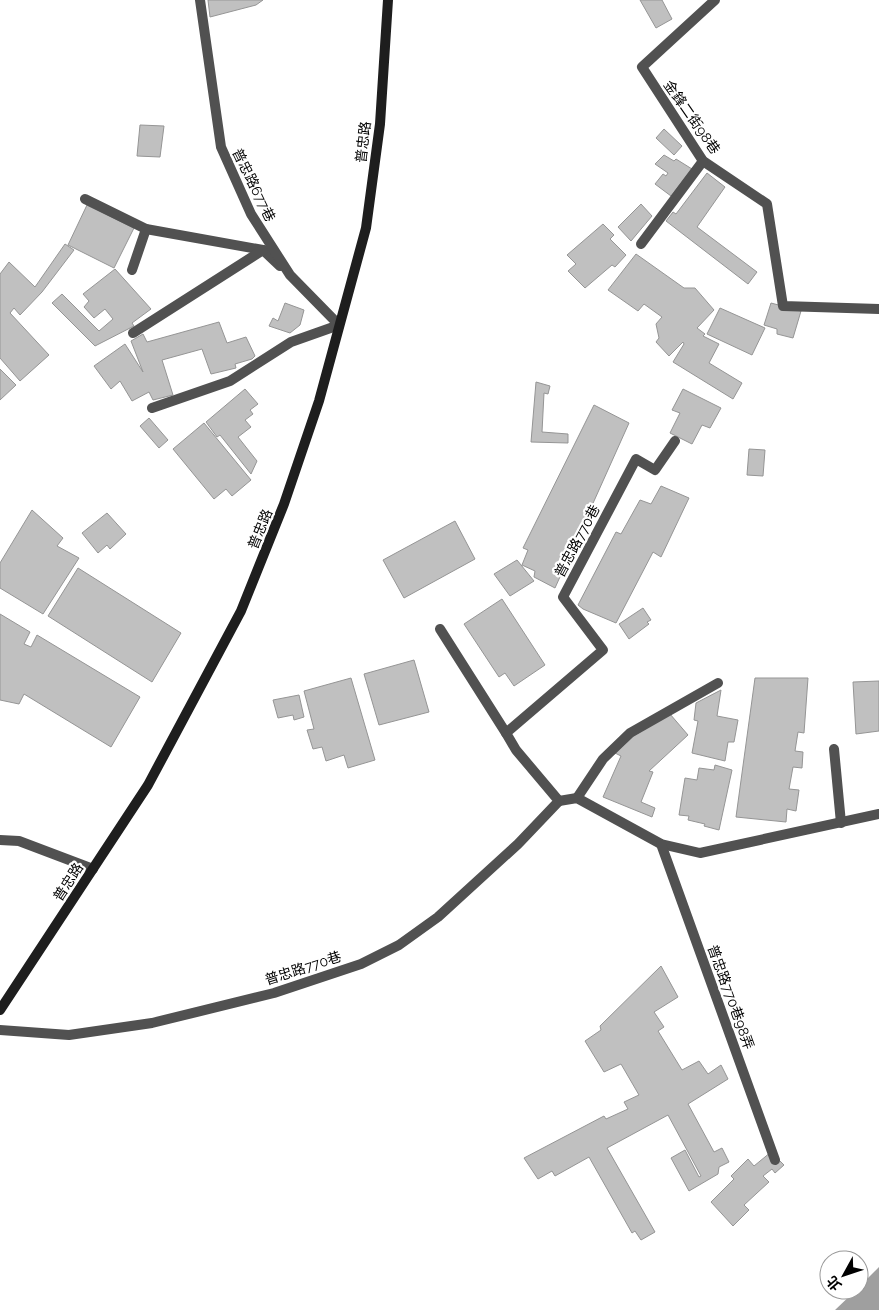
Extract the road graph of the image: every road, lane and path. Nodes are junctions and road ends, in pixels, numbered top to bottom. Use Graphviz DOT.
graph roads {
  1 [pos="200,0"];
  2 [pos="388,0"];
  3 [pos="715,0"];
  4 [pos="703,161"];
  5 [pos="85,199"];
  6 [pos="146,229"];
  7 [pos="641,244"];
  8 [pos="263,250"];
  9 [pos="132,270"];
  10 [pos="290,275"];
  11 [pos="879,309"];
  12 [pos="339,325"];
  13 [pos="132,333"];
  14 [pos="152,408"];
  15 [pos="675,441"];
  16 [pos="440,630"];
  17 [pos="718,683"];
  18 [pos="506,733"];
  19 [pos="834,749"];
  20 [pos="577,798"];
  21 [pos="559,801"];
  22 [pos="879,814"];
  23 [pos="841,823"];
  24 [pos="0,840"];
  25 [pos="662,844"];
  26 [pos="93,869"];
  27 [pos="0,1010"];
  28 [pos="0,1030"];
  29 [pos="775,1160"];
  1 -- 10 [label="lane, 普忠路677巷"];
  2 -- 12 [label="street, 普忠路"];
  3 -- 4 [label="lane, 金鋒二街98巷"];
  4 -- 7 [label="lane"];
  4 -- 11 [label="lane, 金鋒二街98巷"];
  5 -- 6 [label="lane"];
  6 -- 8 [label="lane"];
  6 -- 9 [label="lane"];
  8 -- 10 [label="lane"];
  8 -- 13 [label="lane"];
  10 -- 12 [label="lane, 普忠路677巷"];
  12 -- 14 [label="lane"];
  12 -- 26 [label="street, 普忠路"];
  15 -- 18 [label="lane, 普忠路770巷"];
  16 -- 18 [label="lane"];
  17 -- 20 [label="lane"];
  18 -- 21 [label="lane"];
  19 -- 23 [label="lane"];
  20 -- 21 [label="lane"];
  20 -- 25 [label="lane"];
  21 -- 28 [label="lane, 普忠路770巷"];
  22 -- 23 [label="lane"];
  23 -- 25 [label="lane"];
  24 -- 26 [label="lane"];
  25 -- 29 [label="lane, 普忠路770巷98弄"];
  26 -- 27 [label="street, 普忠路"];
}
